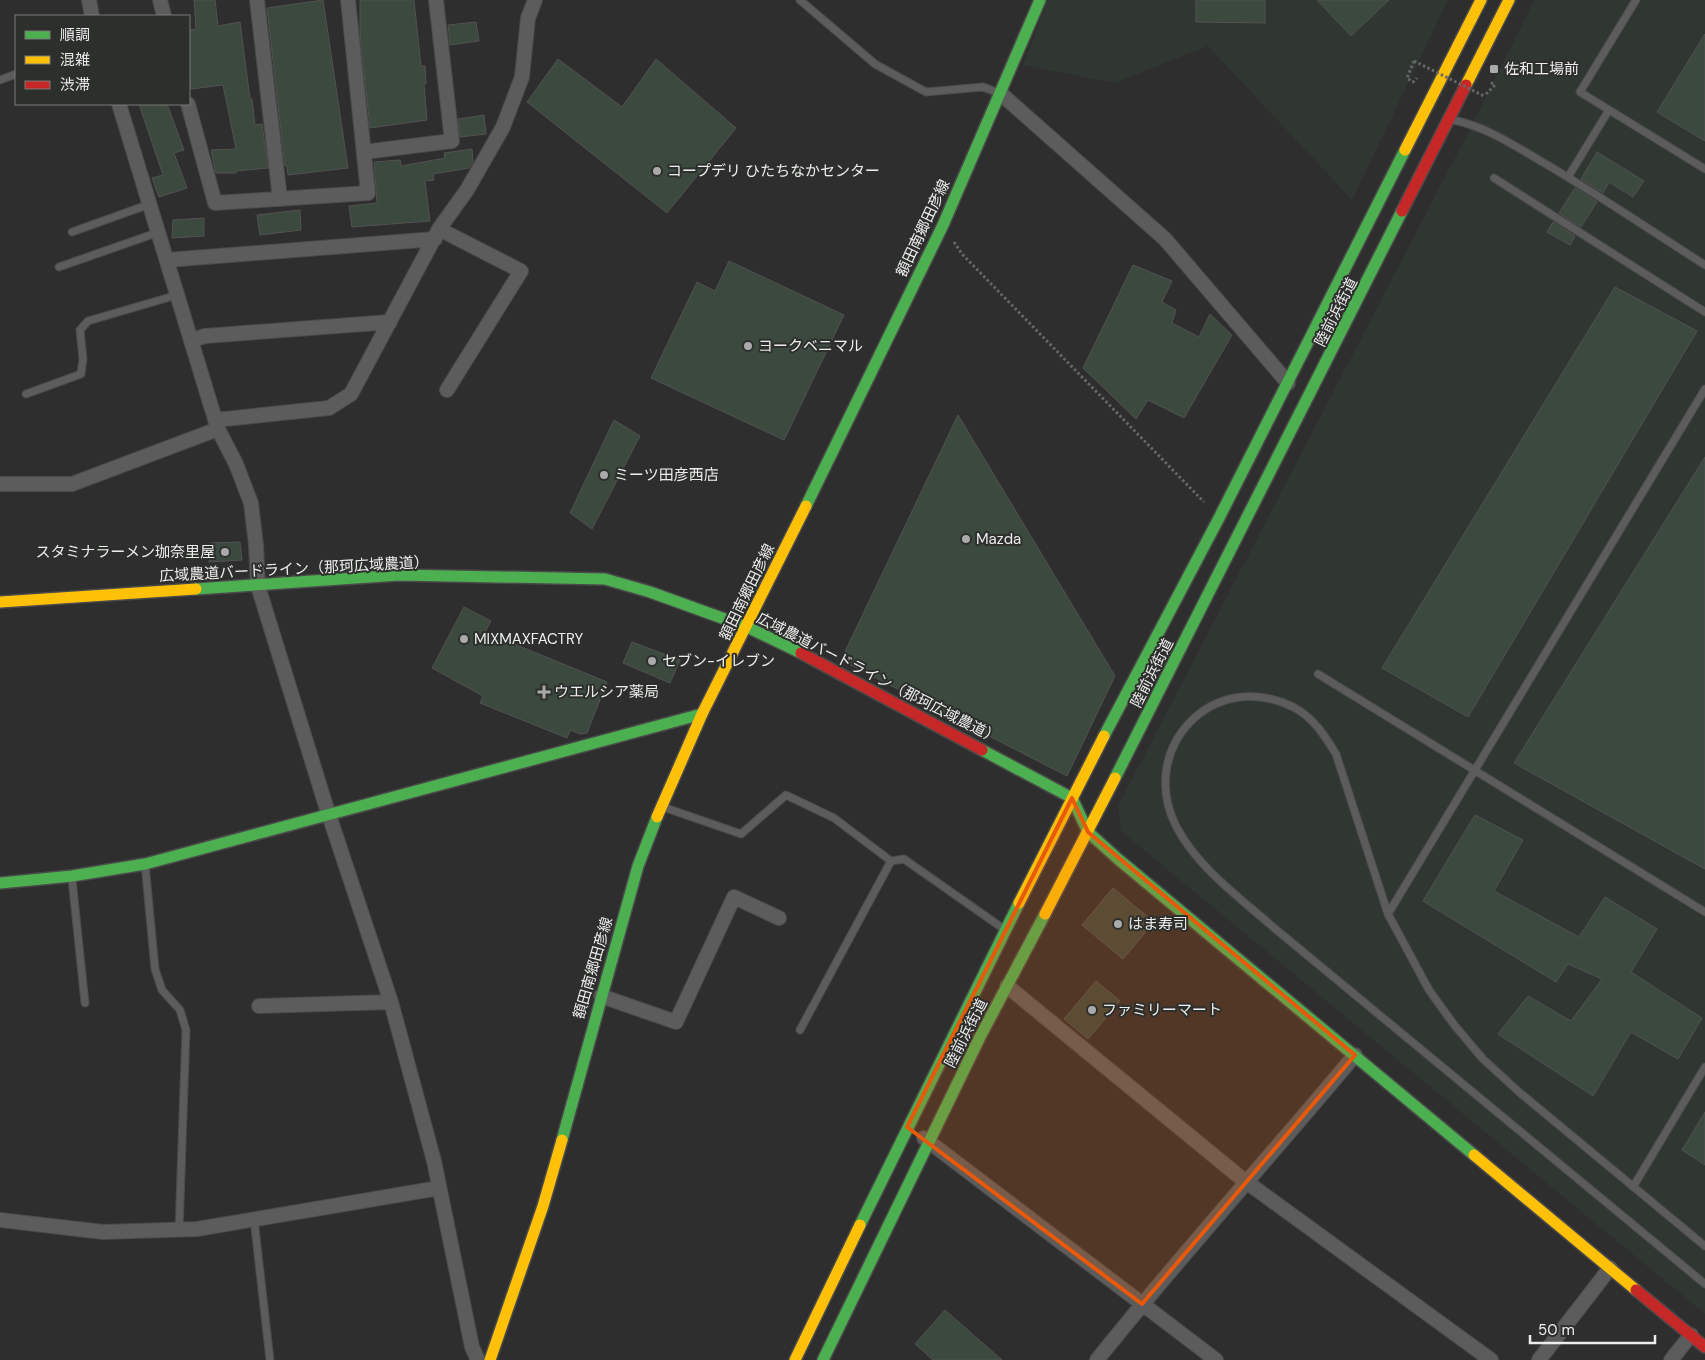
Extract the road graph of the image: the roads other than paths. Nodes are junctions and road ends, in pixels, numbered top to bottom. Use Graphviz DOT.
graph roads {
  1 [pos="89,0"];
  2 [pos="160,0"];
  3 [pos="256,0"];
  4 [pos="348,0"];
  5 [pos="436,0"];
  6 [pos="535,0"];
  7 [pos="800,0"];
  8 [pos="1040,0"];
  9 [pos="1481,0"];
  10 [pos="1509,0"];
  11 [pos="1636,0"];
  12 [pos="92,15"];
  13 [pos="164,15"];
  14 [pos="15,74"];
  15 [pos="0,80"];
  16 [pos="1000,93"];
  17 [pos="120,105"];
  18 [pos="188,105"];
  19 [pos="1609,110"];
  20 [pos="1447,117"];
  21 [pos="364,152"];
  22 [pos="1705,169"];
  23 [pos="1568,177"];
  24 [pos="1494,178"];
  25 [pos="280,199"];
  26 [pos="150,204"];
  27 [pos="72,232"];
  28 [pos="159,232"];
  29 [pos="437,234"];
  30 [pos="167,260"];
  31 [pos="1705,265"];
  32 [pos="59,267"];
  33 [pos="177,295"];
  34 [pos="1705,312"];
  35 [pos="390,322"];
  36 [pos="192,340"];
  37 [pos="1288,383"];
  38 [pos="1705,389"];
  39 [pos="448,390"];
  40 [pos="26,394"];
  41 [pos="216,424"];
  42 [pos="0,484"];
  43 [pos="258,586"];
  44 [pos="0,602"];
  45 [pos="747,627"];
  46 [pos="1318,674"];
  47 [pos="702,714"];
  48 [pos="1474,770"];
  49 [pos="1072,798"];
  50 [pos="661,806"];
  51 [pos="330,814"];
  52 [pos="1088,832"];
  53 [pos="891,861"];
  54 [pos="145,864"];
  55 [pos="72,876"];
  56 [pos="0,883"];
  57 [pos="1705,912"];
  58 [pos="1388,914"];
  59 [pos="779,918"];
  60 [pos="1006,930"];
  61 [pos="1007,986"];
  62 [pos="601,996"];
  63 [pos="85,1002"];
  64 [pos="391,1002"];
  65 [pos="259,1006"];
  66 [pos="800,1030"];
  67 [pos="1355,1056"];
  68 [pos="1705,1067"];
  69 [pos="906,1127"];
  70 [pos="929,1142"];
  71 [pos="1248,1183"];
  72 [pos="1633,1187"];
  73 [pos="439,1188"];
  74 [pos="254,1219"];
  75 [pos="0,1220"];
  76 [pos="178,1230"];
  77 [pos="1705,1246"];
  78 [pos="1610,1268"];
  79 [pos="1705,1284"];
  80 [pos="1142,1304"];
  81 [pos="1691,1335"];
  82 [pos="1705,1347"];
  83 [pos="270,1360"];
  84 [pos="478,1360"];
  85 [pos="490,1360"];
  86 [pos="795,1360"];
  87 [pos="823,1360"];
  88 [pos="1097,1360"];
  89 [pos="1216,1360"];
  90 [pos="1491,1360"];
  91 [pos="1539,1360"];
  92 [pos="1671,1360"];
  1 -- 12 [label="street"];
  2 -- 13 [label="street"];
  3 -- 25 [label="street"];
  4 -- 21 [label="street"];
  5 -- 21 [label="street"];
  6 -- 29 [label="street"];
  7 -- 16 [label="lane"];
  8 -- 16 [label="main road, 額田南郷田彦線"];
  9 -- 37 [label="main road, 陸前浜街道"];
  10 -- 20 [label="main road, 陸前浜街道"];
  11 -- 19 [label="lane"];
  14 -- 15 [label="lane"];
  16 -- 37 [label="street"];
  16 -- 45 [label="main road, 額田南郷田彦線"];
  17 -- 26 [label="street"];
  18 -- 25 [label="street"];
  19 -- 22 [label="lane"];
  19 -- 23 [label="lane"];
  20 -- 23 [label="lane"];
  20 -- 52 [label="main road, 陸前浜街道"];
  21 -- 25 [label="street"];
  23 -- 31 [label="lane"];
  24 -- 34 [label="lane"];
  26 -- 27 [label="lane"];
  26 -- 28 [label="street"];
  28 -- 30 [label="street"];
  28 -- 32 [label="lane"];
  29 -- 30 [label="street"];
  29 -- 35 [label="street"];
  29 -- 39 [label="street"];
  30 -- 33 [label="street"];
  33 -- 36 [label="street"];
  33 -- 40 [label="lane"];
  35 -- 36 [label="street"];
  35 -- 41 [label="street"];
  36 -- 41 [label="street"];
  37 -- 49 [label="main road, 陸前浜街道"];
  38 -- 48 [label="lane"];
  41 -- 42 [label="street"];
  41 -- 43 [label="street"];
  43 -- 44 [label="main road, 広域農道バードライン（那珂広域農道）"];
  43 -- 45 [label="main road, 広域農道バードライン（那珂広域農道）"];
  43 -- 51 [label="street"];
  45 -- 47 [label="main road, 額田南郷田彦線"];
  45 -- 49 [label="main road, 広域農道バードライン（那珂広域農道）"];
  46 -- 48 [label="lane"];
  47 -- 50 [label="main road, 額田南郷田彦線"];
  47 -- 51 [label="main road"];
  48 -- 57 [label="lane"];
  48 -- 58 [label="lane"];
  49 -- 52 [label="main road"];
  49 -- 60 [label="main road, 陸前浜街道"];
  50 -- 53 [label="lane"];
  50 -- 62 [label="main road, 額田南郷田彦線"];
  51 -- 54 [label="main road"];
  51 -- 64 [label="street"];
  52 -- 61 [label="main road, 陸前浜街道"];
  52 -- 67 [label="main road"];
  53 -- 60 [label="lane"];
  53 -- 66 [label="lane"];
  54 -- 55 [label="main road"];
  54 -- 76 [label="lane"];
  55 -- 56 [label="main road"];
  55 -- 63 [label="lane"];
  58 -- 72 [label="lane"];
  58 -- 79 [label="lane"];
  59 -- 62 [label="street"];
  60 -- 69 [label="main road, 陸前浜街道"];
  61 -- 70 [label="main road, 陸前浜街道"];
  61 -- 71 [label="street"];
  62 -- 85 [label="main road, 額田南郷田彦線"];
  64 -- 65 [label="street"];
  64 -- 73 [label="street"];
  67 -- 71 [label="street"];
  67 -- 78 [label="main road"];
  68 -- 72 [label="lane"];
  69 -- 70 [label="street"];
  69 -- 86 [label="main road, 陸前浜街道"];
  70 -- 80 [label="street"];
  70 -- 87 [label="main road, 陸前浜街道"];
  71 -- 80 [label="street"];
  71 -- 90 [label="street"];
  72 -- 77 [label="lane"];
  73 -- 74 [label="street"];
  73 -- 84 [label="street"];
  74 -- 76 [label="street"];
  74 -- 83 [label="lane"];
  75 -- 76 [label="street"];
  78 -- 81 [label="main road"];
  78 -- 91 [label="street"];
  80 -- 88 [label="street"];
  80 -- 89 [label="street"];
  81 -- 82 [label="main road"];
  81 -- 92 [label="street"];
}
